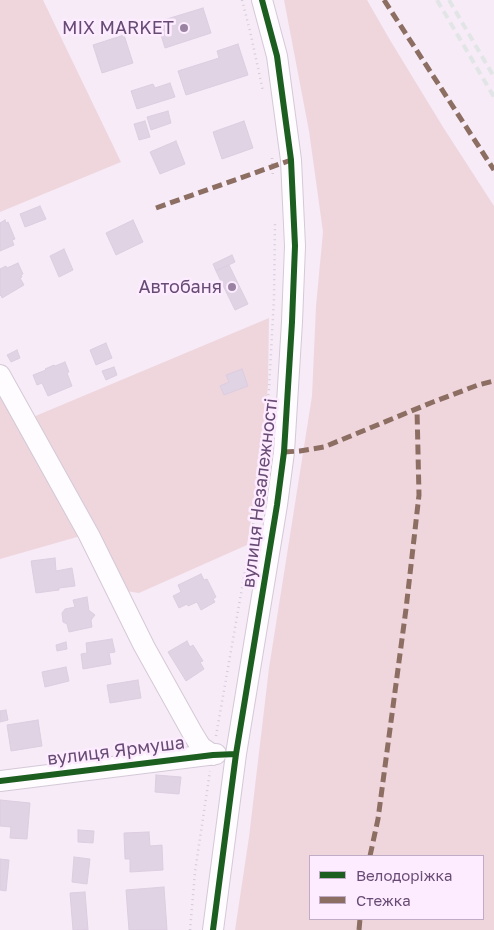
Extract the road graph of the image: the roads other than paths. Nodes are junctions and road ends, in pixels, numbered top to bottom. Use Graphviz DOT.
graph roads {
  1 [pos="262,0"];
  2 [pos="0,375"];
  3 [pos="213,754"];
  4 [pos="236,754"];
  5 [pos="0,781"];
  6 [pos="213,930"];
  1 -- 4 [label="street, вулиця Незалежності"];
  2 -- 3 [label="street"];
  3 -- 4 [label="street, вулиця Ярмуша"];
  3 -- 5 [label="street, вулиця Ярмуша"];
  4 -- 6 [label="street, вулиця Незалежності"];
}
